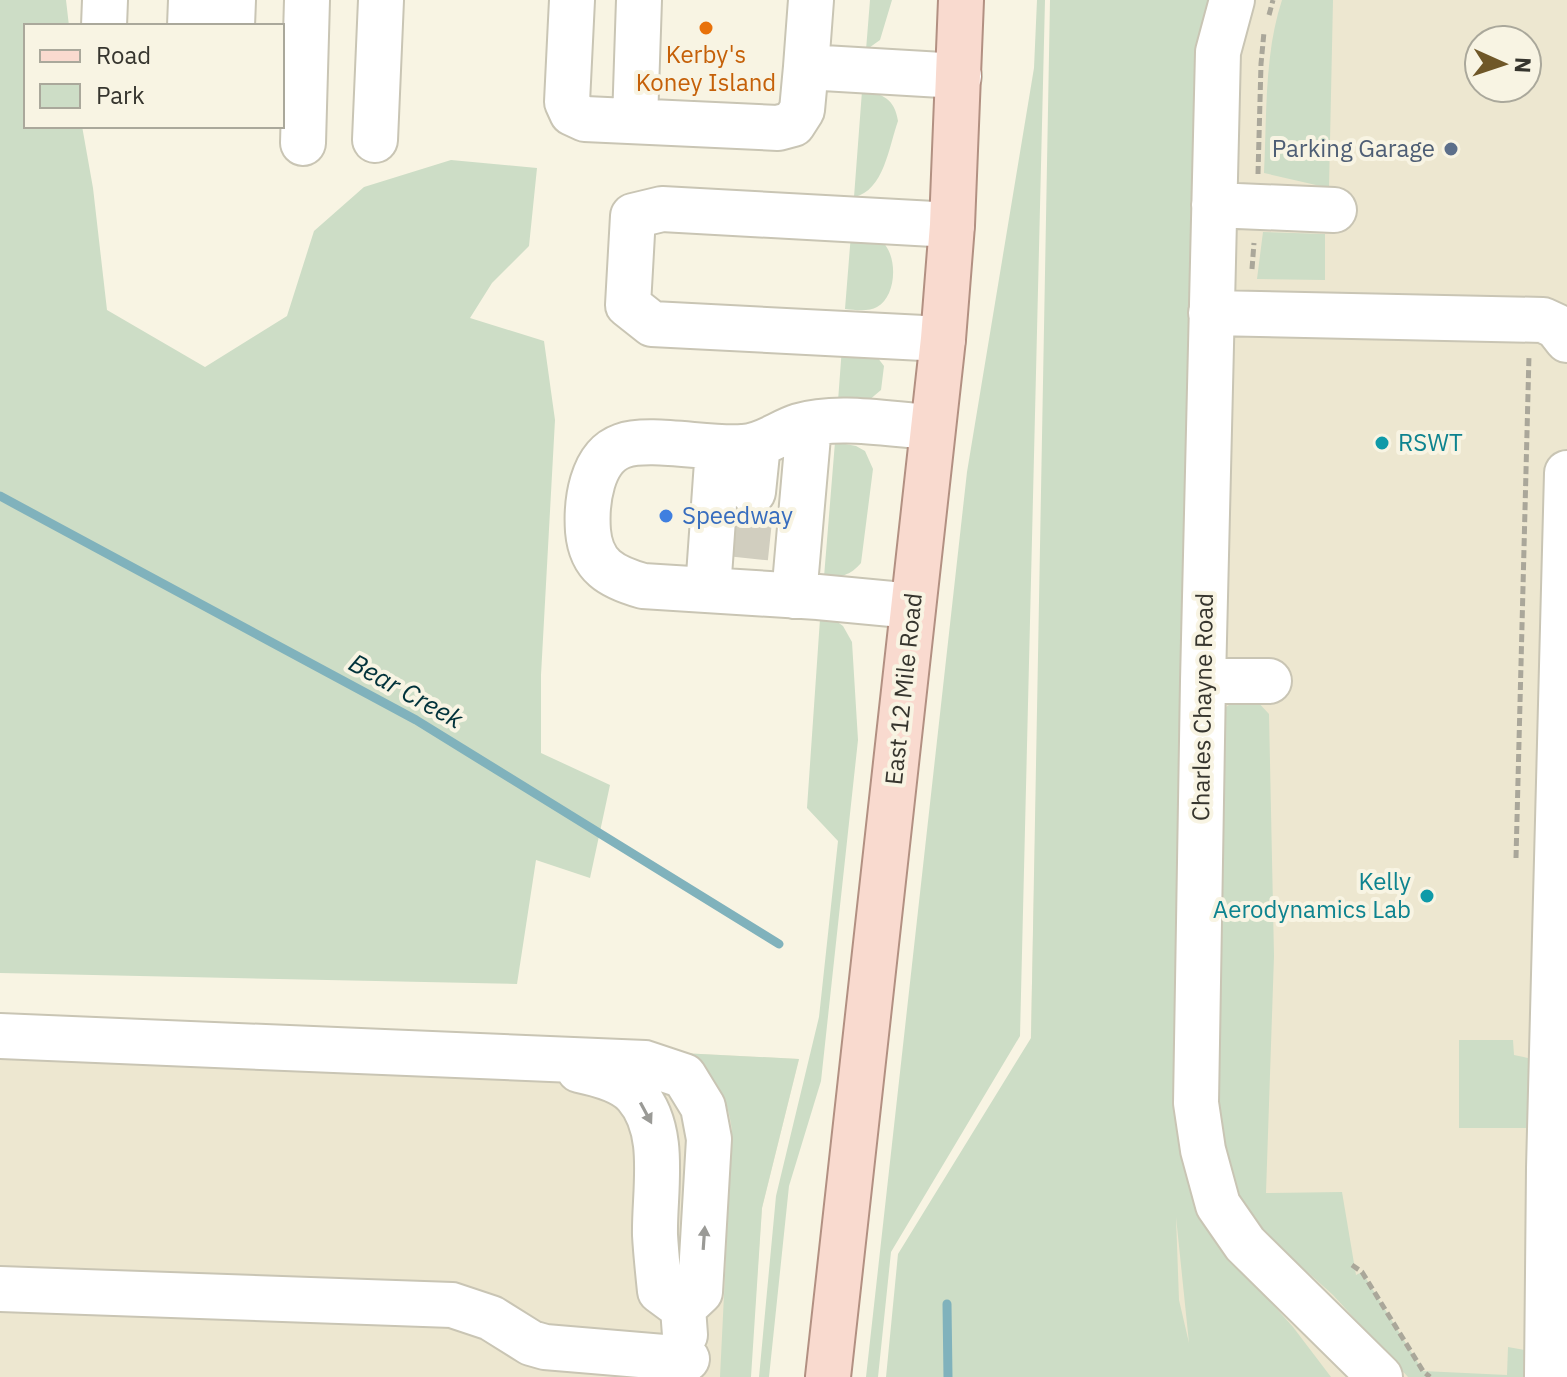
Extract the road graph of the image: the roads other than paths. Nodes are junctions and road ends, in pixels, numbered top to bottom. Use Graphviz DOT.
graph roads {
  1 [pos="105,0"];
  2 [pos="191,0"];
  3 [pos="233,0"];
  4 [pos="307,0"];
  5 [pos="381,0"];
  6 [pos="572,0"];
  7 [pos="639,0"];
  8 [pos="811,0"];
  9 [pos="961,0"];
  10 [pos="1232,0"];
  11 [pos="104,24"];
  12 [pos="190,24"];
  13 [pos="232,24"];
  14 [pos="806,67"];
  15 [pos="959,76"];
  16 [pos="635,121"];
  17 [pos="375,140"];
  18 [pos="303,143"];
  19 [pos="1214,205"];
  20 [pos="1334,210"];
  21 [pos="952,225"];
  22 [pos="1211,313"];
  23 [pos="943,339"];
  24 [pos="1567,340"];
  25 [pos="809,425"];
  26 [pos="932,427"];
  27 [pos="738,446"];
  28 [pos="1567,473"];
  29 [pos="753,492"];
  30 [pos="733,580"];
  31 [pos="794,596"];
  32 [pos="913,606"];
  33 [pos="1203,681"];
  34 [pos="1269,681"];
  35 [pos="1560,1024"];
  36 [pos="0,1036"];
  37 [pos="0,1289"];
  38 [pos="687,1368"];
  39 [pos="1368,1370"];
  40 [pos="828,1377"];
  41 [pos="1547,1377"];
  1 -- 11 [label="lane"];
  2 -- 12 [label="lane"];
  3 -- 13 [label="lane"];
  4 -- 18 [label="lane"];
  5 -- 17 [label="lane"];
  6 -- 16 [label="lane"];
  7 -- 16 [label="lane"];
  8 -- 14 [label="lane"];
  9 -- 15 [label="main road, East 12 Mile Road"];
  10 -- 19 [label="lane, Charles Chayne Road"];
  14 -- 15 [label="lane"];
  14 -- 16 [label="lane"];
  15 -- 21 [label="main road, East 12 Mile Road"];
  19 -- 20 [label="lane"];
  19 -- 22 [label="lane, Charles Chayne Road"];
  21 -- 23 [label="main road, East 12 Mile Road"];
  21 -- 23 [label="lane"];
  22 -- 24 [label="lane"];
  22 -- 33 [label="lane, Charles Chayne Road"];
  23 -- 26 [label="main road, East 12 Mile Road"];
  25 -- 26 [label="lane"];
  25 -- 27 [label="lane"];
  25 -- 31 [label="lane"];
  26 -- 32 [label="main road, East 12 Mile Road"];
  27 -- 29 [label="lane"];
  27 -- 30 [label="lane"];
  27 -- 30 [label="lane"];
  28 -- 35 [label="lane"];
  30 -- 31 [label="lane"];
  31 -- 32 [label="lane"];
  32 -- 40 [label="main road, East 12 Mile Road"];
  33 -- 34 [label="lane"];
  33 -- 39 [label="lane, Charles Chayne Road"];
  35 -- 41 [label="lane"];
  36 -- 38 [label="lane"];
  37 -- 38 [label="lane"];
}
